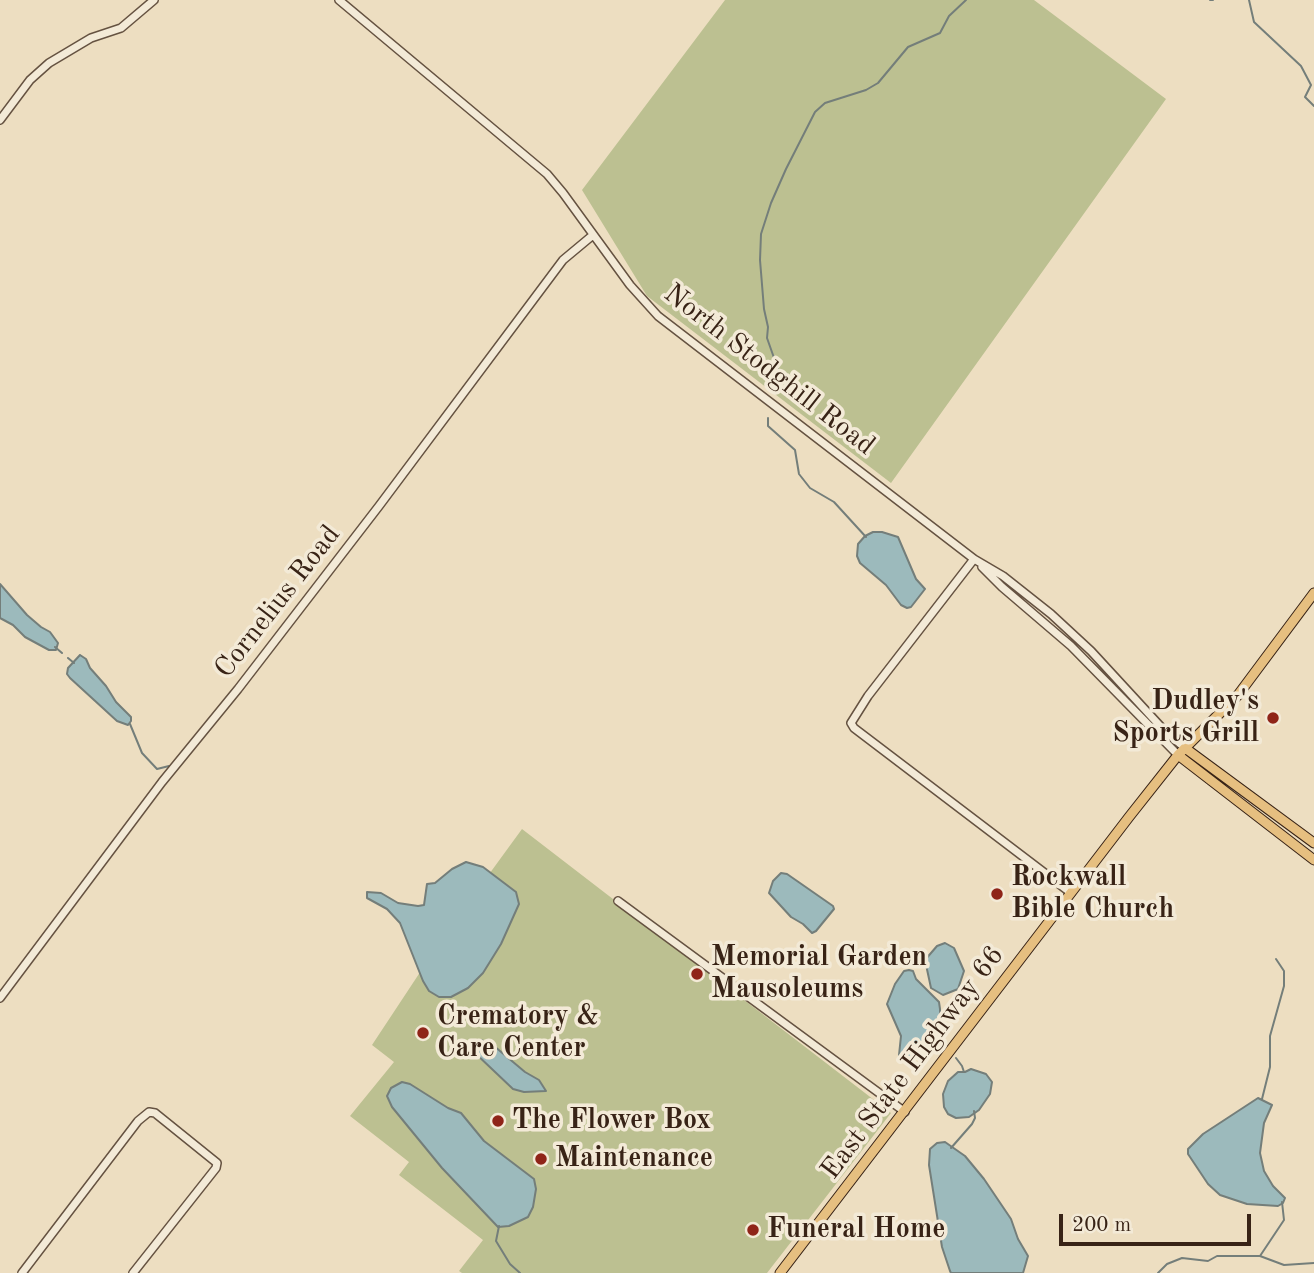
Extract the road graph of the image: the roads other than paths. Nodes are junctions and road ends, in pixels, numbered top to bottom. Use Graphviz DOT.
graph roads {
  1 [pos="154,0"];
  2 [pos="339,0"];
  3 [pos="0,120"];
  4 [pos="593,235"];
  5 [pos="974,559"];
  6 [pos="1314,593"];
  7 [pos="1181,751"];
  8 [pos="1314,843"];
  9 [pos="1314,860"];
  10 [pos="1071,893"];
  11 [pos="618,901"];
  12 [pos="0,998"];
  13 [pos="905,1112"];
  14 [pos="22,1273"];
  15 [pos="133,1273"];
  16 [pos="780,1273"];
  1 -- 3 [label="street"];
  2 -- 4 [label="street, North Stodghill Road"];
  4 -- 5 [label="street, North Stodghill Road"];
  4 -- 12 [label="street, Cornelius Road"];
  5 -- 7 [label="street, North Stodghill Road"];
  5 -- 10 [label="street"];
  6 -- 7 [label="main road, East State Highway 66"];
  7 -- 8 [label="main road, North Stodghill Road"];
  7 -- 9 [label="main road, North Stodghill Road"];
  7 -- 10 [label="main road, East State Highway 66"];
  10 -- 13 [label="main road, East State Highway 66"];
  11 -- 13 [label="street"];
  13 -- 16 [label="main road, East State Highway 66"];
  14 -- 15 [label="street"];
}
